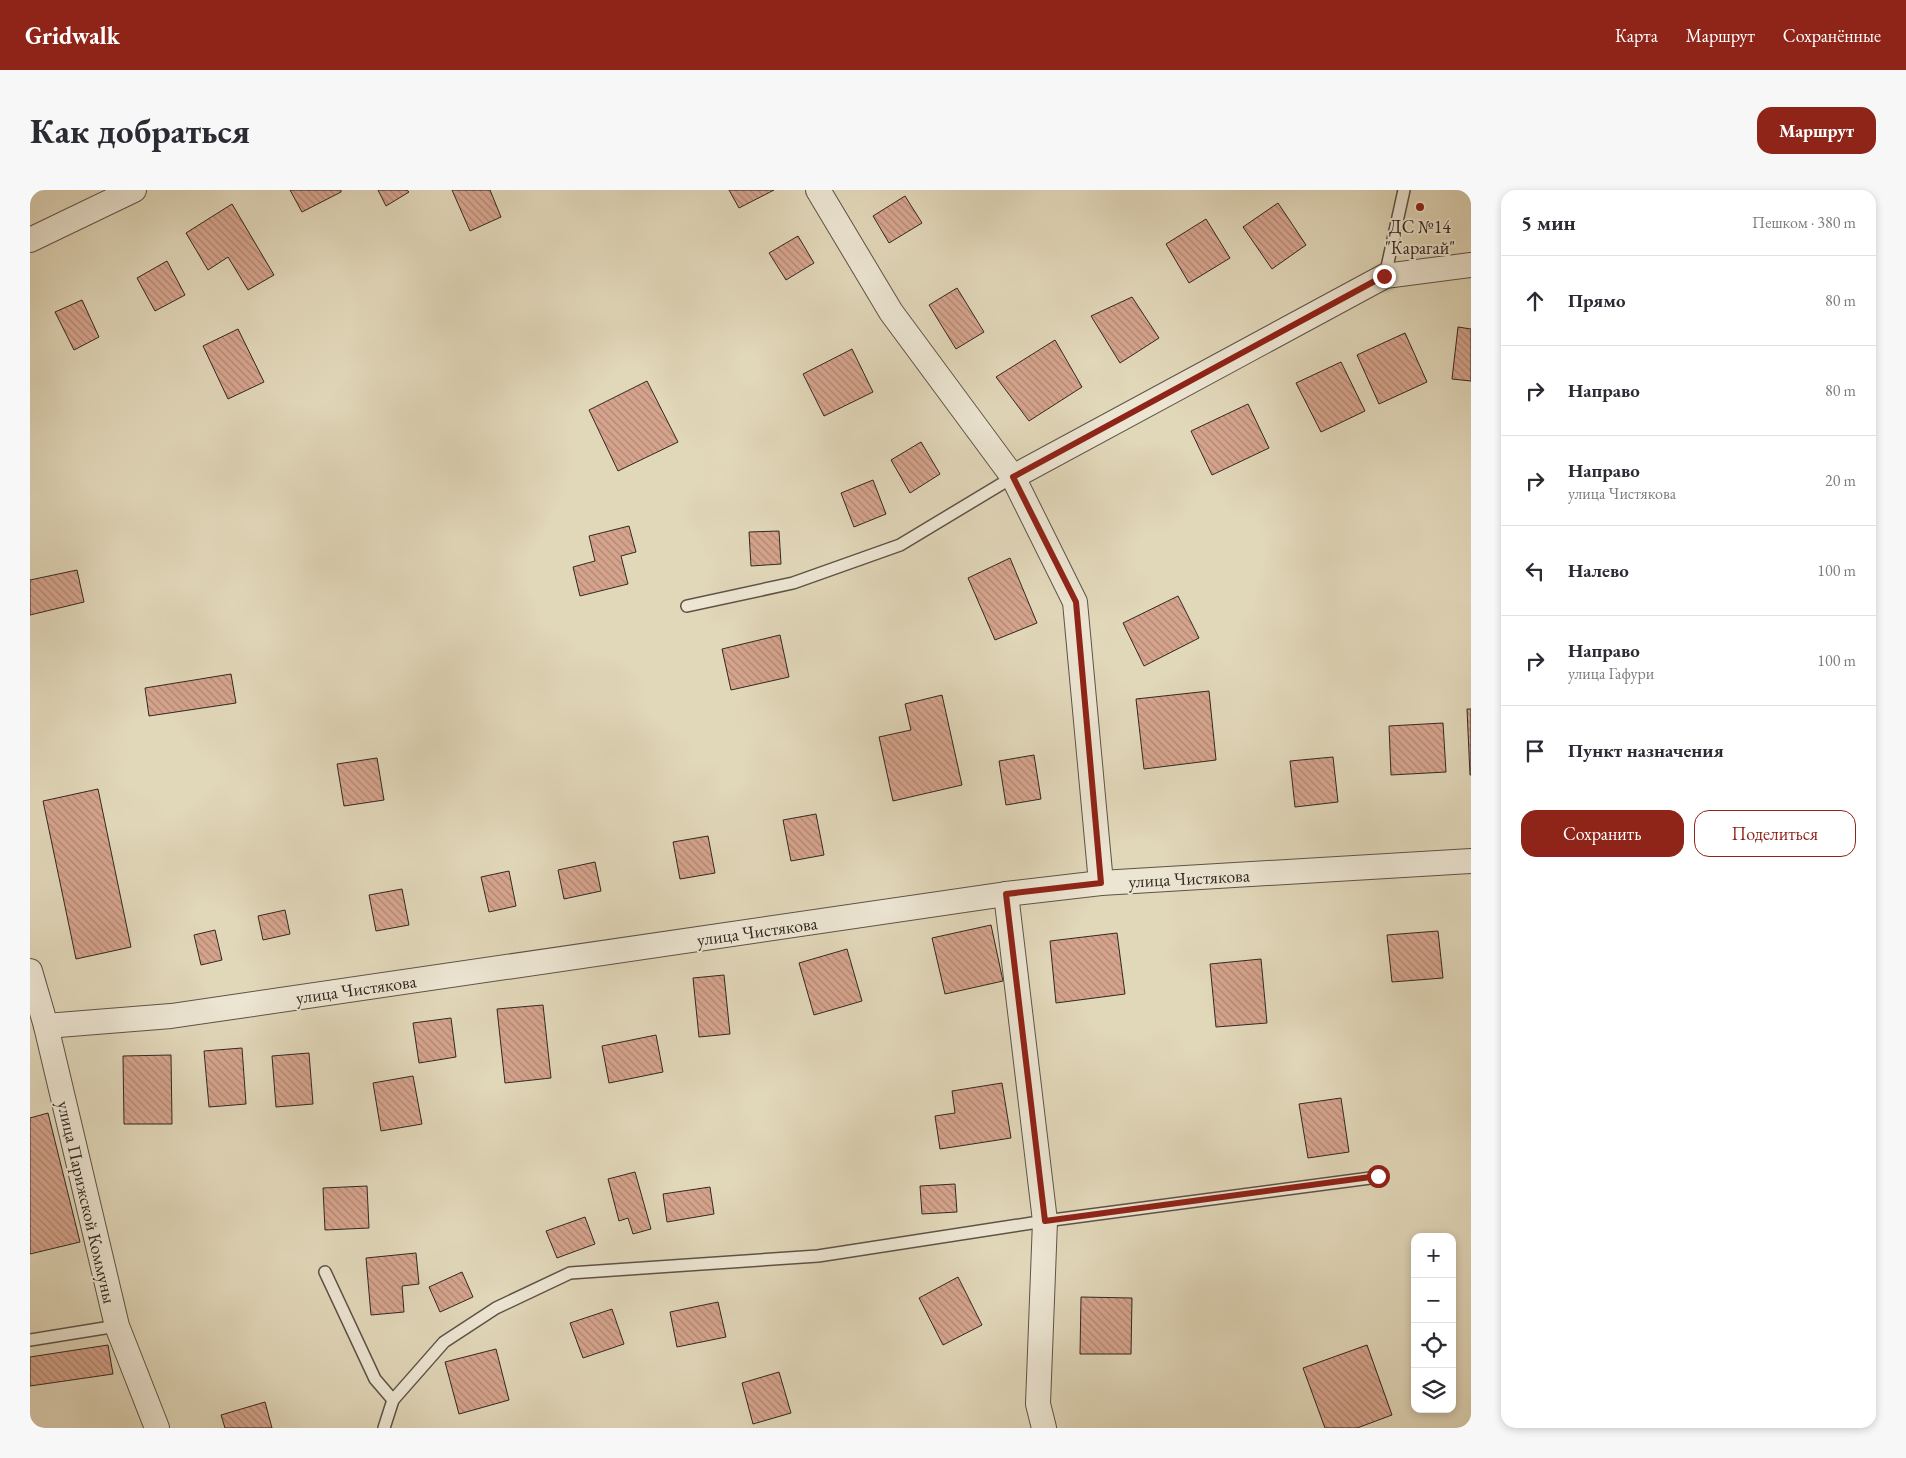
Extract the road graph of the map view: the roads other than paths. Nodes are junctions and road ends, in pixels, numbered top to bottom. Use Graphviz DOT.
graph roads {
  1 [pos="134,190"];
  2 [pos="818,190"];
  3 [pos="1404,190"];
  4 [pos="30,240"];
  5 [pos="1471,265"];
  6 [pos="1384,276"];
  7 [pos="1013,477"];
  8 [pos="687,606"];
  9 [pos="1471,861"];
  10 [pos="1101,883"];
  11 [pos="1006,894"];
  12 [pos="30,971"];
  13 [pos="38,1024"];
  14 [pos="1378,1176"];
  15 [pos="1045,1221"];
  16 [pos="325,1272"];
  17 [pos="117,1326"];
  18 [pos="30,1340"];
  19 [pos="393,1400"];
  20 [pos="157,1428"];
  21 [pos="384,1428"];
  22 [pos="1044,1428"];
  1 -- 4 [label="street"];
  2 -- 7 [label="street"];
  3 -- 6 [label="lane"];
  5 -- 6 [label="street"];
  6 -- 7 [label="street"];
  7 -- 8 [label="lane"];
  7 -- 10 [label="street"];
  9 -- 10 [label="street, улица Чистякова"];
  10 -- 11 [label="street, улица Чистякова"];
  11 -- 13 [label="street, улица Чистякова"];
  11 -- 15 [label="street"];
  12 -- 13 [label="street, улица Парижской Коммуны"];
  13 -- 17 [label="street, улица Парижской Коммуны"];
  14 -- 15 [label="lane"];
  15 -- 19 [label="lane"];
  15 -- 22 [label="street"];
  16 -- 19 [label="lane"];
  17 -- 18 [label="lane"];
  17 -- 20 [label="street, улица Парижской Коммуны"];
  19 -- 21 [label="lane"];
}
